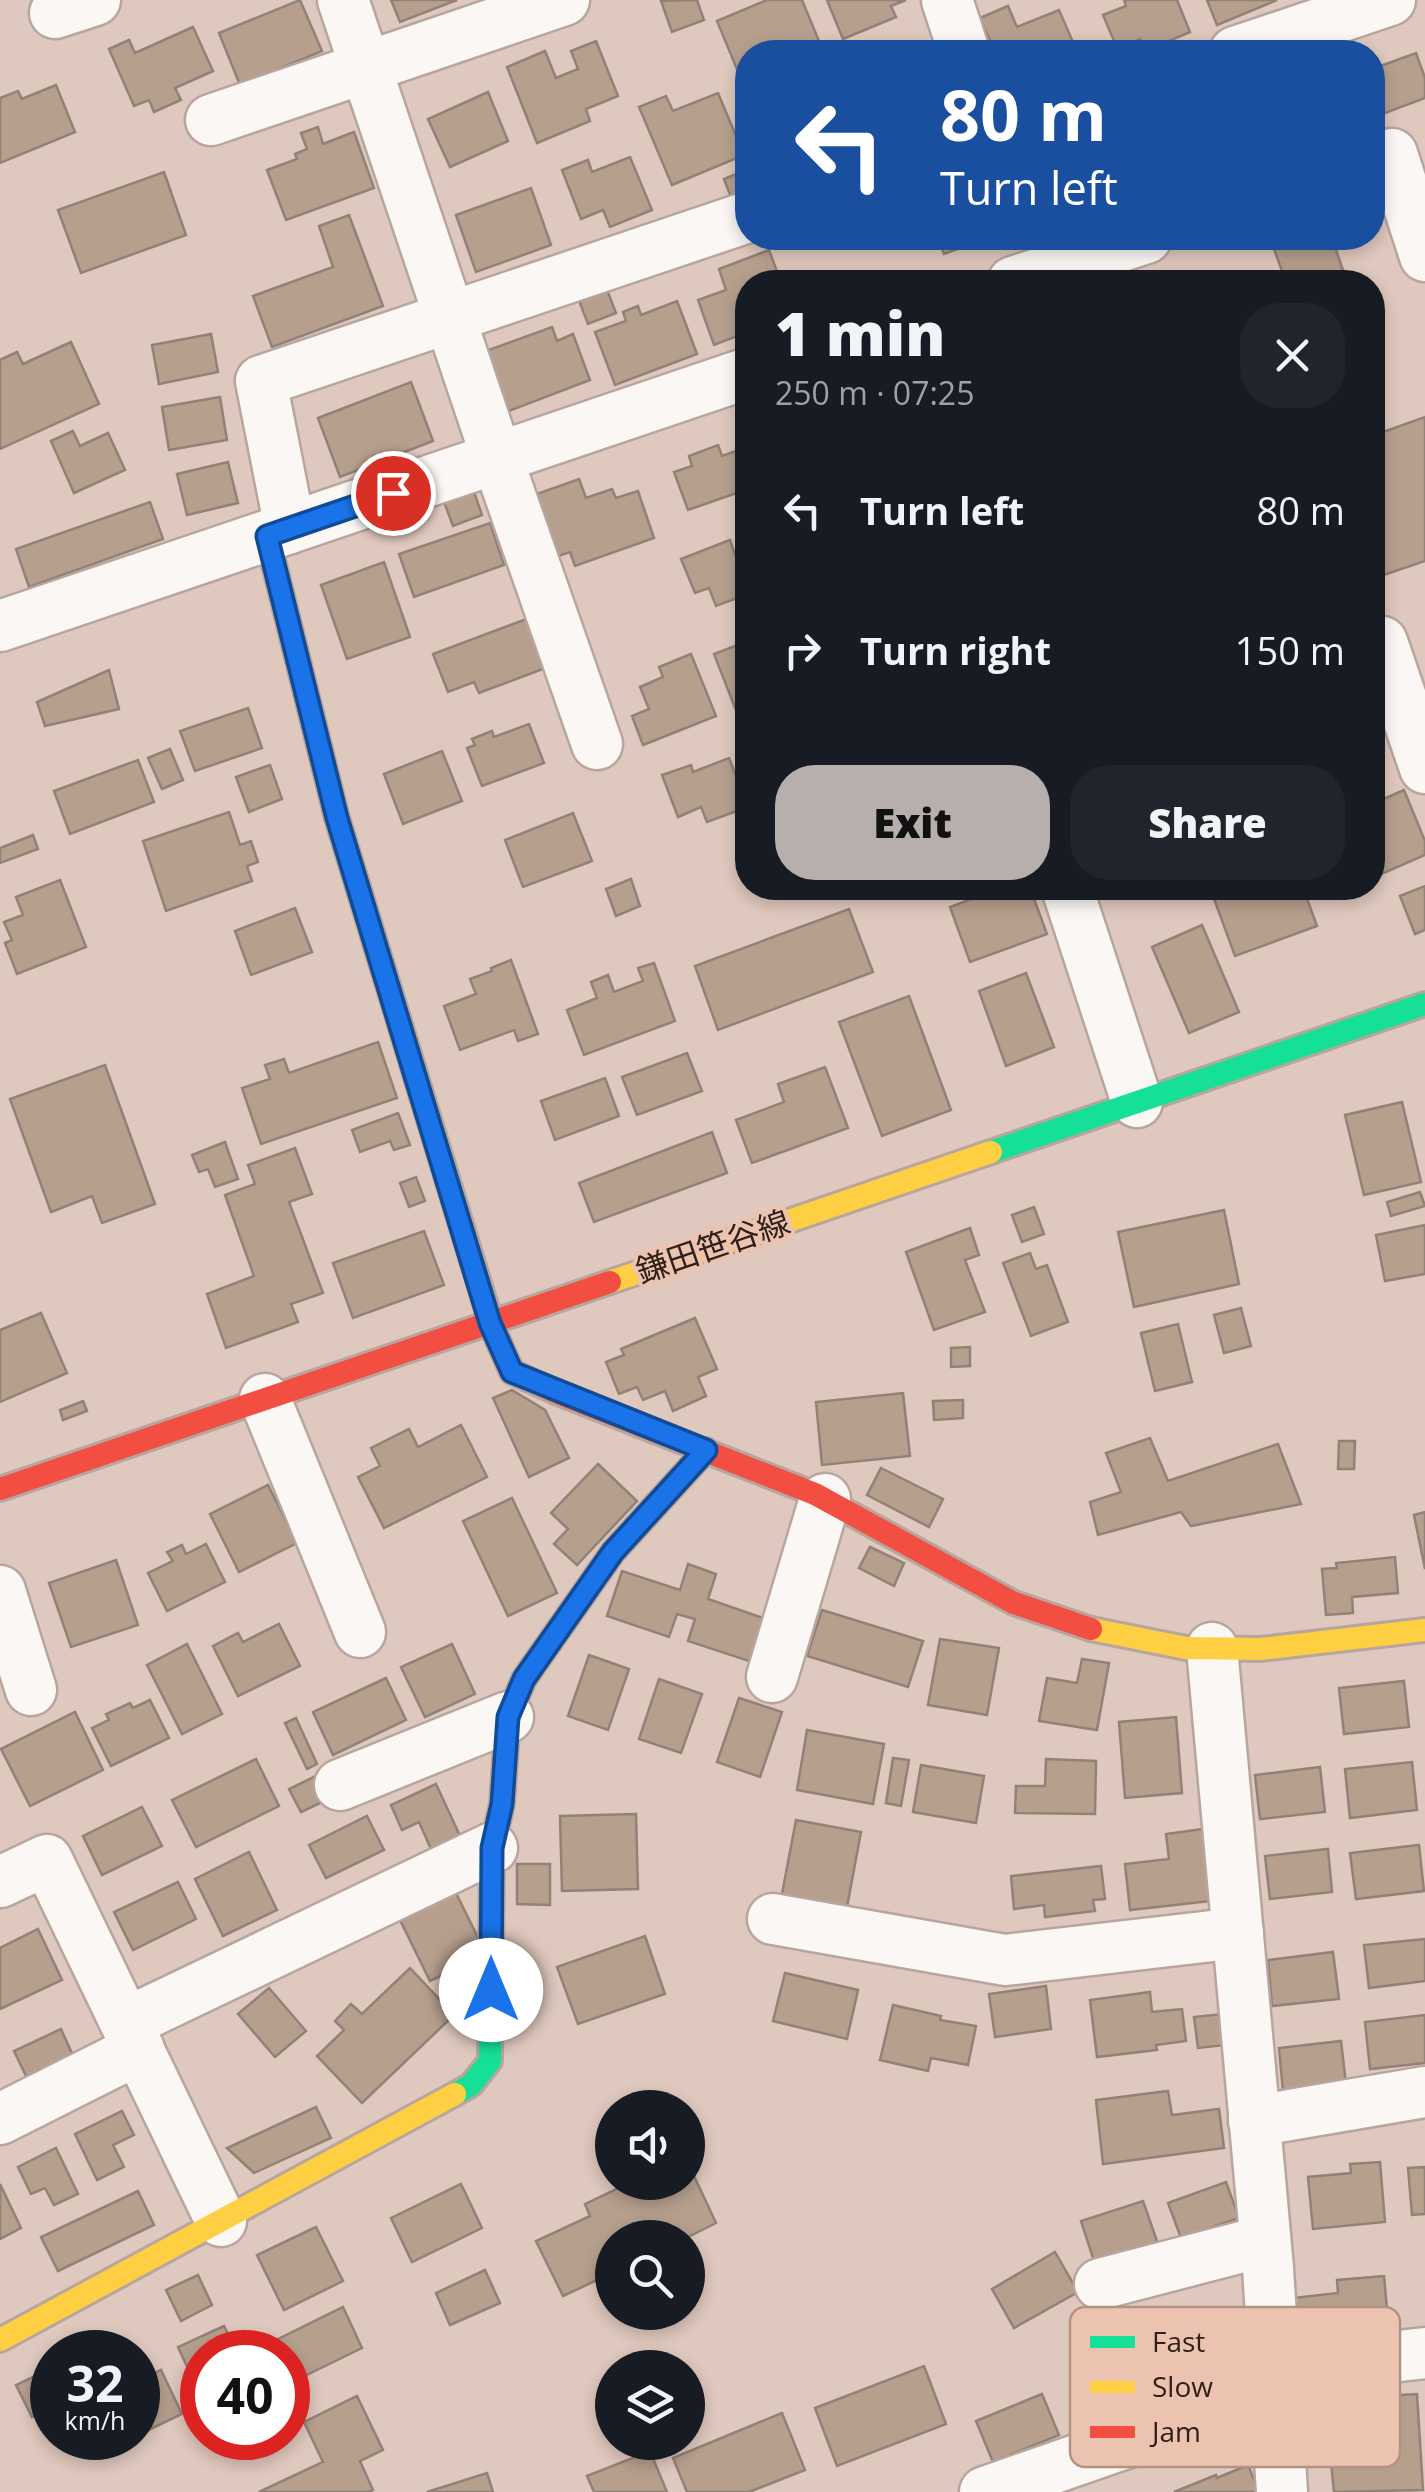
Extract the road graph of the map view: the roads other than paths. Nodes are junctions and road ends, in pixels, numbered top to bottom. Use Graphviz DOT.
graph roads {
  1 [pos="343,0"];
  2 [pos="564,0"];
  3 [pos="946,0"];
  4 [pos="1390,0"];
  5 [pos="960,40"];
  6 [pos="1271,40"];
  7 [pos="365,66"];
  8 [pos="210,120"];
  9 [pos="1397,153"];
  10 [pos="735,221"];
  11 [pos="1093,250"];
  12 [pos="1425,256"];
  13 [pos="1026,265"];
  14 [pos="450,318"];
  15 [pos="735,377"];
  16 [pos="497,458"];
  17 [pos="278,532"];
  18 [pos="0,626"];
  19 [pos="1385,651"];
  20 [pos="598,744"];
  21 [pos="1425,768"];
  22 [pos="1071,900"];
  23 [pos="1425,1004"];
  24 [pos="1138,1102"];
  25 [pos="490,1323"];
  26 [pos="265,1399"];
  27 [pos="706,1450"];
  28 [pos="0,1489"];
  29 [pos="825,1499"];
  30 [pos="0,1590"];
  31 [pos="1425,1630"];
  32 [pos="360,1632"];
  33 [pos="1212,1648"];
  34 [pos="772,1677"];
  35 [pos="31,1690"];
  36 [pos="508,1717"];
  37 [pos="340,1785"];
  38 [pos="492,1848"];
  39 [pos="0,1882"];
  40 [pos="773,1919"];
  41 [pos="1238,1933"];
  42 [pos="132,2036"];
  43 [pos="1425,2092"];
  44 [pos="0,2119"];
  45 [pos="1254,2121"];
  46 [pos="221,2221"];
  47 [pos="1265,2241"];
  48 [pos="1100,2284"];
  49 [pos="1269,2307"];
  50 [pos="0,2340"];
  51 [pos="1425,2353"];
  52 [pos="1400,2357"];
  53 [pos="1070,2459"];
  54 [pos="1280,2467"];
  55 [pos="985,2492"];
  56 [pos="1282,2492"];
  1 -- 7 [label="street"];
  2 -- 7 [label="street"];
  3 -- 5 [label="street"];
  4 -- 6 [label="street"];
  7 -- 8 [label="street"];
  7 -- 14 [label="street"];
  9 -- 12 [label="street"];
  10 -- 14 [label="street"];
  11 -- 13 [label="street"];
  14 -- 16 [label="street"];
  14 -- 17 [label="street"];
  15 -- 16 [label="street"];
  16 -- 17 [label="street"];
  16 -- 20 [label="street"];
  17 -- 18 [label="street"];
  17 -- 25 [label="street"];
  19 -- 21 [label="street"];
  22 -- 24 [label="street"];
  23 -- 24 [label="street, 鎌田笹谷線"];
  24 -- 25 [label="street, 鎌田笹谷線"];
  25 -- 26 [label="street, 鎌田笹谷線"];
  25 -- 27 [label="street"];
  26 -- 28 [label="street, 鎌田笹谷線"];
  26 -- 32 [label="street"];
  27 -- 29 [label="street"];
  27 -- 36 [label="street"];
  29 -- 33 [label="street"];
  29 -- 34 [label="street"];
  30 -- 35 [label="street"];
  31 -- 33 [label="street"];
  33 -- 41 [label="street"];
  36 -- 37 [label="street"];
  36 -- 38 [label="street"];
  38 -- 42 [label="street"];
  38 -- 46 [label="street"];
  39 -- 42 [label="street"];
  40 -- 41 [label="street"];
  41 -- 45 [label="street"];
  42 -- 44 [label="street"];
  42 -- 46 [label="street"];
  43 -- 45 [label="street"];
  45 -- 47 [label="street"];
  46 -- 50 [label="street"];
  47 -- 48 [label="street"];
  47 -- 49 [label="street"];
  51 -- 52 [label="street"];
  53 -- 55 [label="street"];
  54 -- 56 [label="street"];
}
